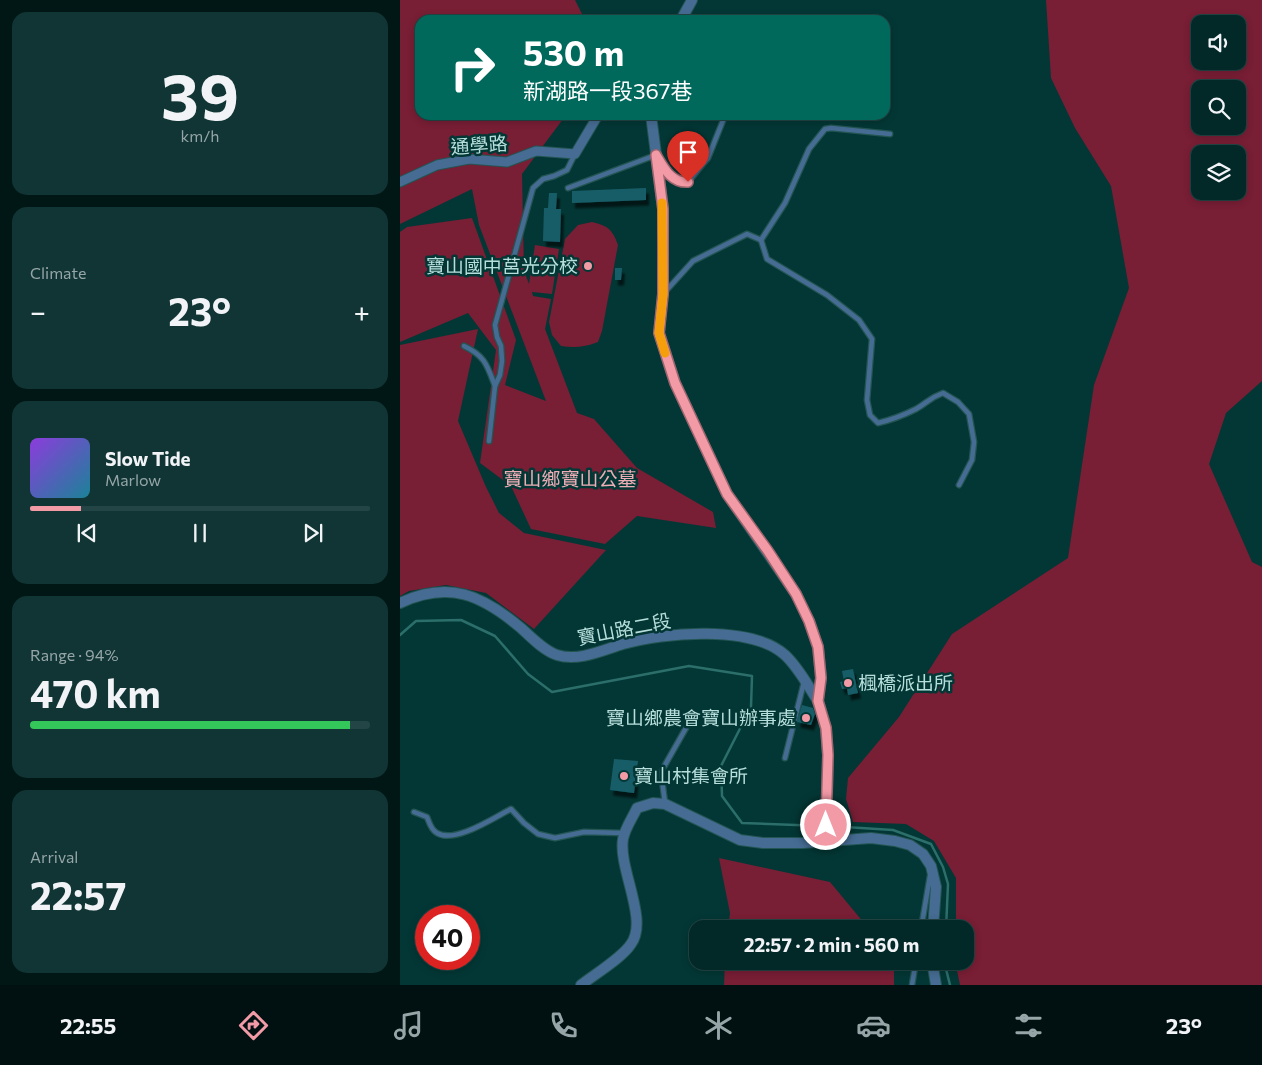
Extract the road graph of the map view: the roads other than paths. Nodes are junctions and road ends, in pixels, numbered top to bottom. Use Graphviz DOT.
graph roads {
  1 [pos="692,0"];
  2 [pos="684,15"];
  3 [pos="595,120"];
  4 [pos="652,120"];
  5 [pos="723,120"];
  6 [pos="890,134"];
  7 [pos="575,154"];
  8 [pos="656,155"];
  9 [pos="400,182"];
  10 [pos="568,188"];
  11 [pos="761,240"];
  12 [pos="663,294"];
  13 [pos="464,346"];
  14 [pos="495,386"];
  15 [pos="488,441"];
  16 [pos="959,485"];
  17 [pos="400,603"];
  18 [pos="805,681"];
  19 [pos="818,701"];
  20 [pos="686,728"];
  21 [pos="785,758"];
  22 [pos="666,804"];
  23 [pos="414,812"];
  24 [pos="625,833"];
  25 [pos="826,842"];
  26 [pos="931,866"];
  27 [pos="922,920"];
  28 [pos="934,920"];
  29 [pos="914,970"];
  30 [pos="934,970"];
  31 [pos="582,985"];
  32 [pos="912,985"];
  33 [pos="936,985"];
  1 -- 2 [label="street"];
  3 -- 7 [label="street"];
  4 -- 8 [label="street"];
  5 -- 8 [label="lane"];
  6 -- 11 [label="lane"];
  7 -- 9 [label="street, 通學路"];
  7 -- 14 [label="lane"];
  8 -- 10 [label="lane"];
  8 -- 12 [label="street"];
  11 -- 12 [label="lane"];
  11 -- 16 [label="lane"];
  12 -- 19 [label="street"];
  13 -- 14 [label="lane"];
  14 -- 15 [label="lane"];
  17 -- 18 [label="street, 寶山路二段"];
  18 -- 19 [label="street, 寶山路二段"];
  18 -- 21 [label="lane"];
  19 -- 25 [label="street"];
  20 -- 22 [label="lane"];
  22 -- 24 [label="street"];
  22 -- 25 [label="street"];
  23 -- 24 [label="lane"];
  24 -- 31 [label="street"];
  25 -- 26 [label="street"];
  26 -- 27 [label="lane"];
  26 -- 28 [label="street"];
  29 -- 32 [label="lane"];
  30 -- 33 [label="street"];
}
